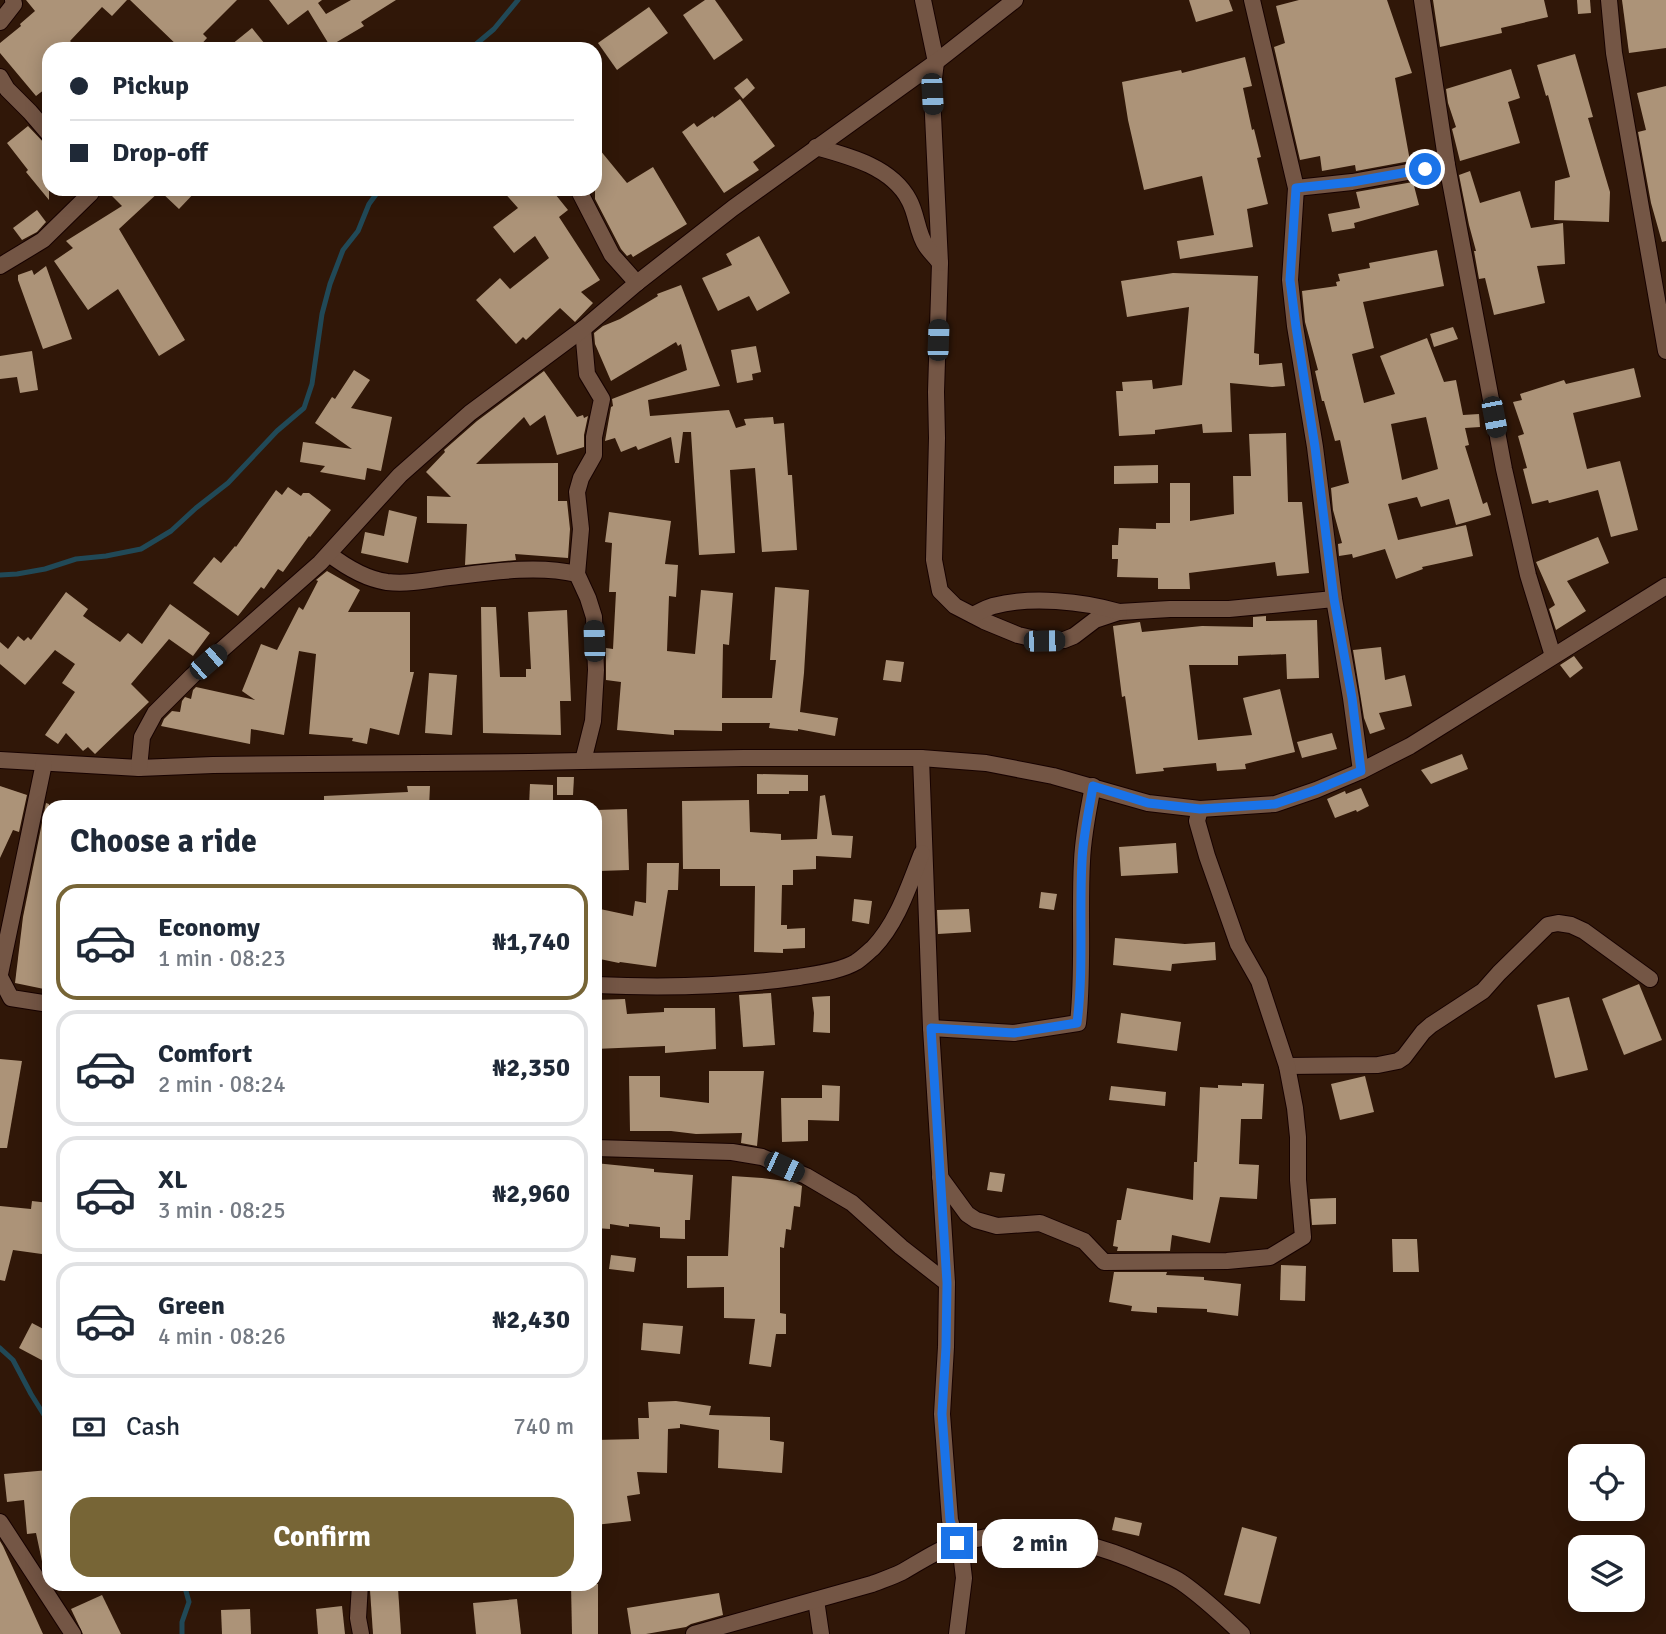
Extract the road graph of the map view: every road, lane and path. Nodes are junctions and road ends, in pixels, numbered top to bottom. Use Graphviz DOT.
graph roads {
  1 [pos="13,0"];
  2 [pos="923,0"];
  3 [pos="1015,0"];
  4 [pos="1252,0"];
  5 [pos="1422,0"];
  6 [pos="1609,0"];
  7 [pos="0,22"];
  8 [pos="936,62"];
  9 [pos="0,77"];
  10 [pos="42,126"];
  11 [pos="816,147"];
  12 [pos="1447,165"];
  13 [pos="1296,188"];
  14 [pos="88,196"];
  15 [pos="582,196"];
  16 [pos="940,263"];
  17 [pos="0,266"];
  18 [pos="637,283"];
  19 [pos="583,329"];
  20 [pos="1666,351"];
  21 [pos="329,554"];
  22 [pos="577,574"];
  23 [pos="1666,586"];
  24 [pos="1334,599"];
  25 [pos="1119,612"];
  26 [pos="972,615"];
  27 [pos="1553,656"];
  28 [pos="593,721"];
  29 [pos="920,758"];
  30 [pos="0,760"];
  31 [pos="583,761"];
  32 [pos="604,761"];
  33 [pos="44,763"];
  34 [pos="139,768"];
  35 [pos="1361,771"];
  36 [pos="1093,786"];
  37 [pos="1200,809"];
  38 [pos="925,847"];
  39 [pos="0,976"];
  40 [pos="1650,979"];
  41 [pos="602,985"];
  42 [pos="42,1003"];
  43 [pos="931,1028"];
  44 [pos="1287,1066"];
  45 [pos="602,1148"];
  46 [pos="940,1177"];
  47 [pos="947,1283"];
  48 [pos="0,1522"];
  49 [pos="957,1543"];
  50 [pos="42,1586"];
  51 [pos="45,1591"];
  52 [pos="360,1591"];
  53 [pos="816,1600"];
  54 [pos="73,1634"];
  55 [pos="361,1634"];
  56 [pos="694,1634"];
  57 [pos="821,1634"];
  58 [pos="957,1634"];
  59 [pos="1242,1634"];
  1 -- 7 [label="street"];
  2 -- 8 [label="street"];
  3 -- 8 [label="street"];
  4 -- 13 [label="street"];
  5 -- 12 [label="street"];
  6 -- 20 [label="street"];
  8 -- 11 [label="street"];
  8 -- 16 [label="street"];
  9 -- 10 [label="street"];
  11 -- 16 [label="street"];
  11 -- 18 [label="street"];
  12 -- 13 [label="street"];
  12 -- 27 [label="street"];
  13 -- 24 [label="street"];
  14 -- 17 [label="street"];
  15 -- 18 [label="street"];
  16 -- 26 [label="street"];
  18 -- 19 [label="street"];
  19 -- 21 [label="street"];
  19 -- 22 [label="street"];
  21 -- 22 [label="street"];
  21 -- 34 [label="street"];
  22 -- 28 [label="street"];
  23 -- 27 [label="street"];
  24 -- 25 [label="street"];
  24 -- 35 [label="street"];
  25 -- 26 [label="street"];
  25 -- 26 [label="street"];
  27 -- 35 [label="street"];
  28 -- 31 [label="street"];
  28 -- 32 [label="street"];
  29 -- 32 [label="street"];
  29 -- 36 [label="street"];
  29 -- 38 [label="street"];
  30 -- 33 [label="street"];
  31 -- 32 [label="street"];
  31 -- 34 [label="street"];
  33 -- 34 [label="street"];
  33 -- 39 [label="street"];
  35 -- 37 [label="street"];
  36 -- 37 [label="street"];
  36 -- 43 [label="street"];
  37 -- 44 [label="street"];
  38 -- 41 [label="street"];
  38 -- 43 [label="street"];
  39 -- 42 [label="street"];
  40 -- 44 [label="street"];
  43 -- 46 [label="street"];
  44 -- 46 [label="street"];
  45 -- 47 [label="street"];
  46 -- 47 [label="street"];
  47 -- 49 [label="street"];
  48 -- 50 [label="street"];
  49 -- 53 [label="street"];
  49 -- 58 [label="street"];
  49 -- 59 [label="street"];
  51 -- 54 [label="street"];
  52 -- 55 [label="street"];
  53 -- 56 [label="street"];
  53 -- 57 [label="street"];
}
